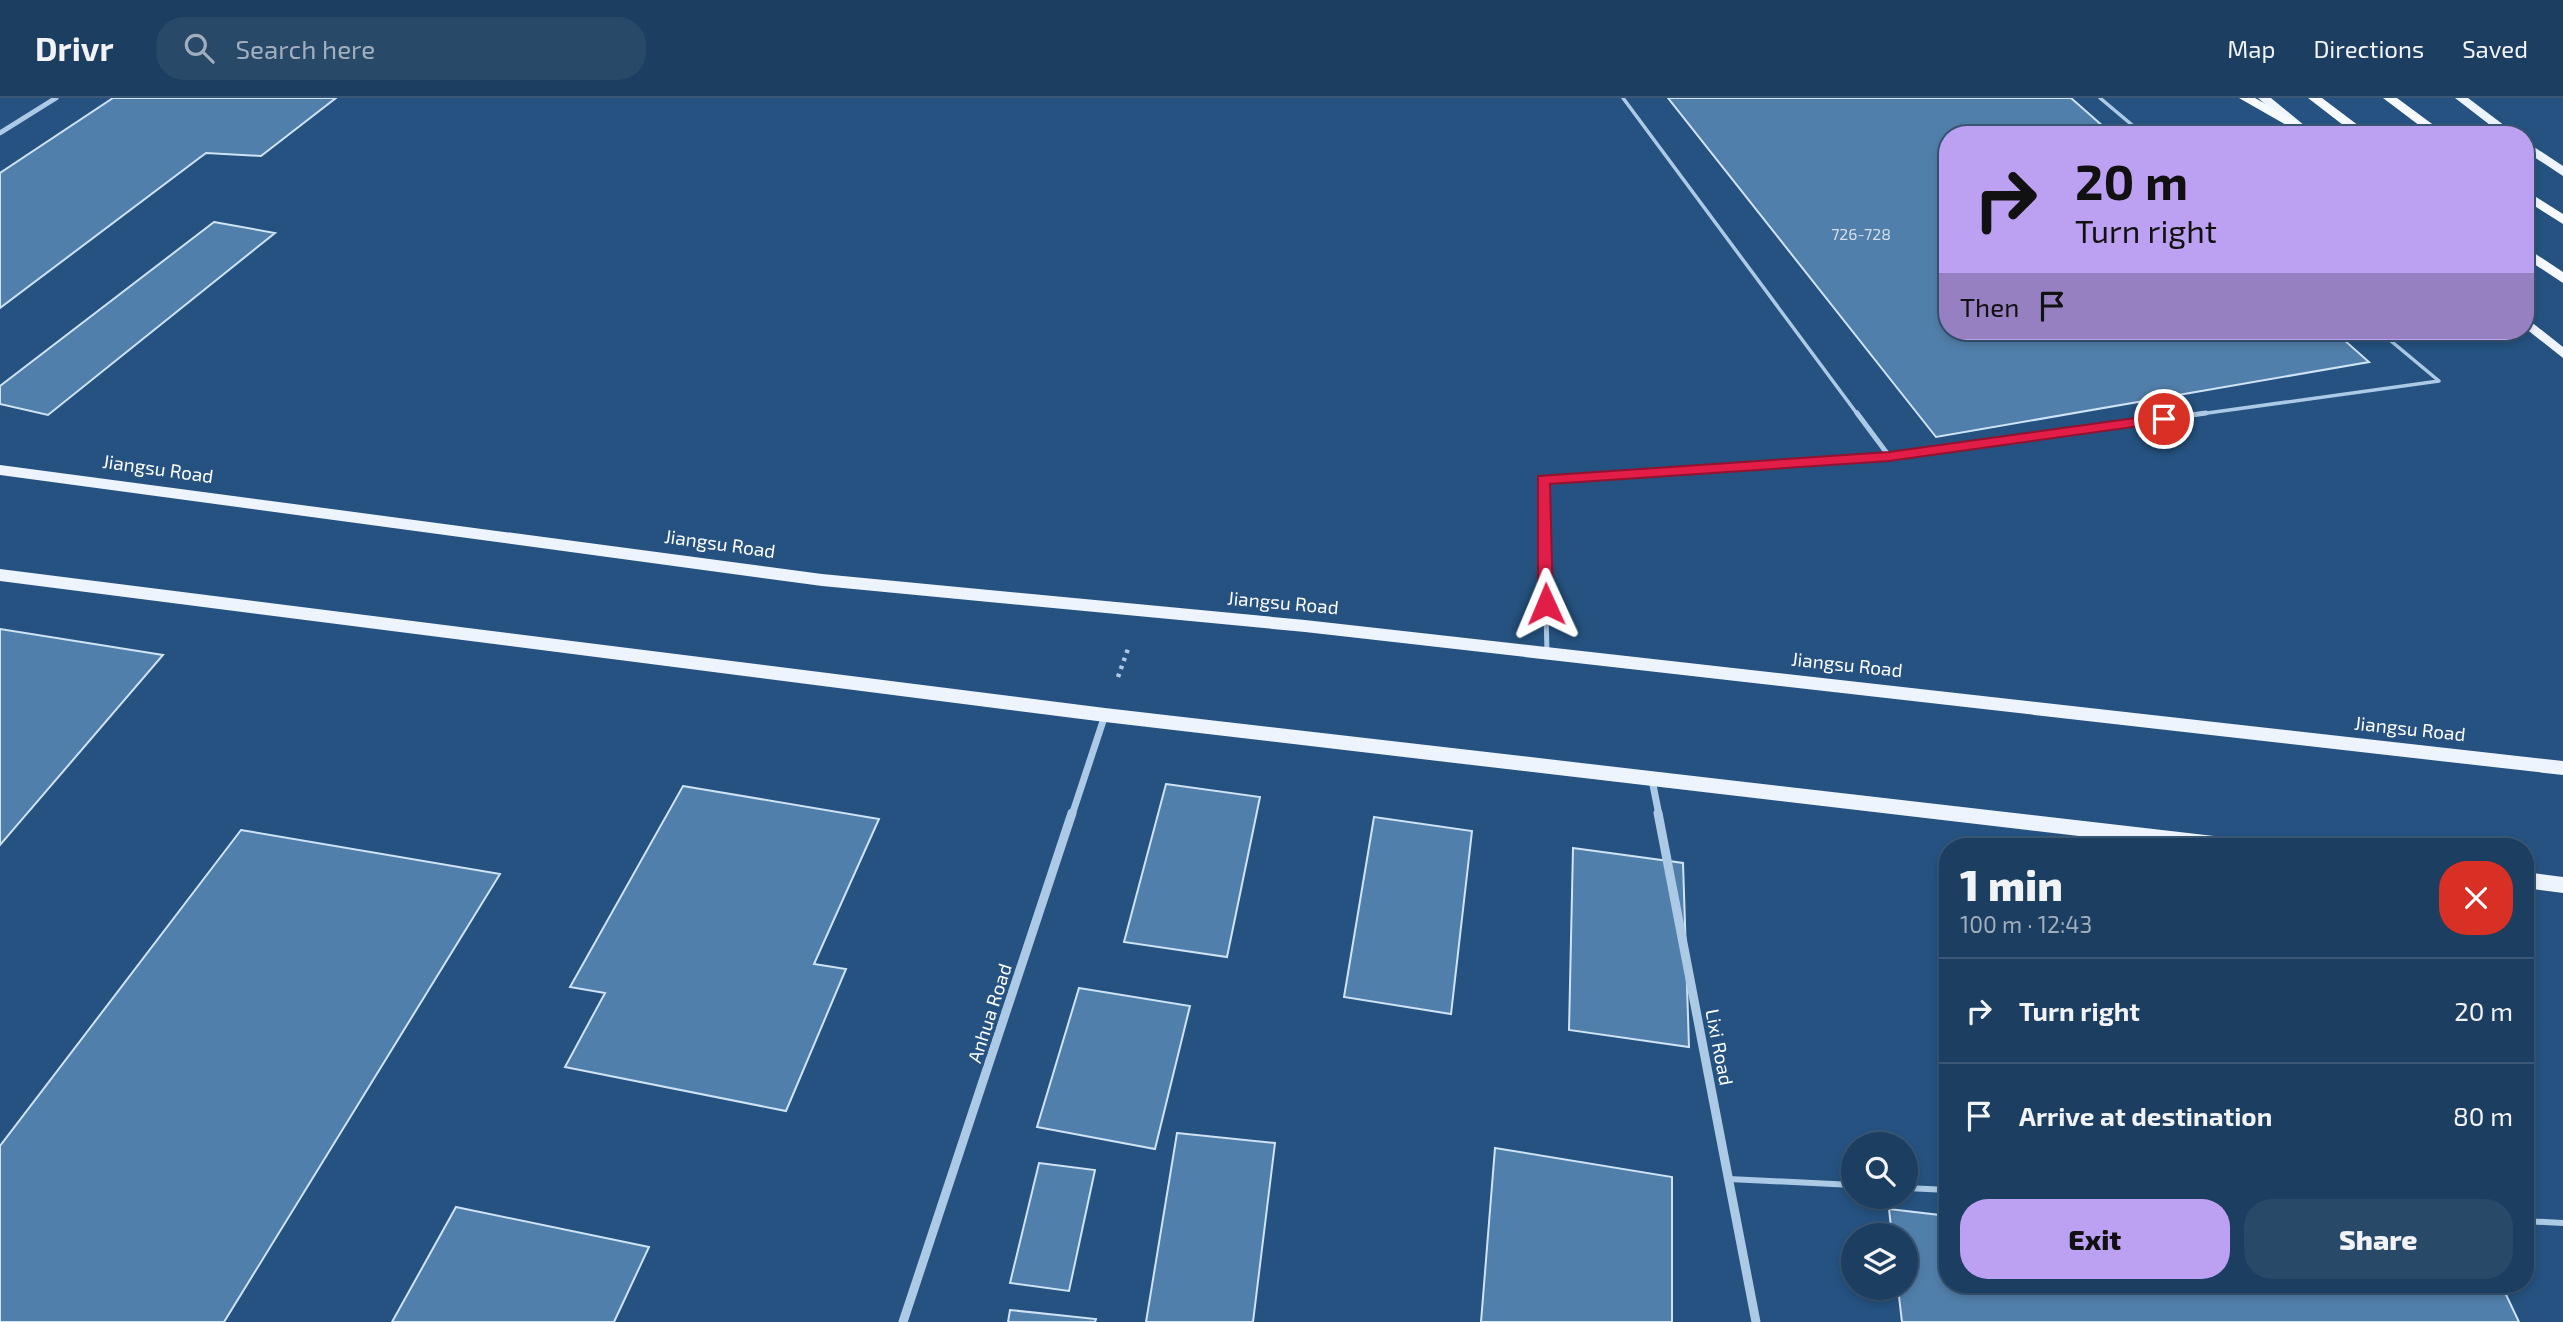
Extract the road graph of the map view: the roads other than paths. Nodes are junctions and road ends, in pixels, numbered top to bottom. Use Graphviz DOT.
graph roads {
  1 [pos="56,98"];
  2 [pos="1623,98"];
  3 [pos="2100,98"];
  4 [pos="2245,98"];
  5 [pos="2264,98"];
  6 [pos="2314,98"];
  7 [pos="2389,98"];
  8 [pos="2461,98"];
  9 [pos="2133,126"];
  10 [pos="2295,126"];
  11 [pos="2299,126"];
  12 [pos="2353,126"];
  13 [pos="2428,126"];
  14 [pos="2499,126"];
  15 [pos="0,133"];
  16 [pos="2534,151"];
  17 [pos="2563,172"];
  18 [pos="2534,200"];
  19 [pos="2563,220"];
  20 [pos="2534,258"];
  21 [pos="2563,279"];
  22 [pos="2534,329"];
  23 [pos="2390,340"];
  24 [pos="2563,354"];
  25 [pos="1889,456"];
  26 [pos="0,470"];
  27 [pos="0,575"];
  28 [pos="1547,653"];
  29 [pos="1105,715"];
  30 [pos="2563,768"];
  31 [pos="1652,778"];
  32 [pos="2163,838"];
  33 [pos="2534,881"];
  34 [pos="2563,885"];
  35 [pos="1729,1179"];
  36 [pos="1841,1184"];
  37 [pos="1918,1189"];
  38 [pos="1939,1190"];
  39 [pos="2534,1221"];
  40 [pos="2563,1223"];
  41 [pos="903,1322"];
  42 [pos="1756,1322"];
  1 -- 15 [label="street"];
  2 -- 25 [label="lane"];
  3 -- 9 [label="lane"];
  4 -- 10 [label="highway"];
  5 -- 11 [label="main road"];
  6 -- 12 [label="highway"];
  7 -- 13 [label="highway"];
  8 -- 14 [label="main road"];
  16 -- 17 [label="main road"];
  18 -- 19 [label="highway"];
  20 -- 21 [label="highway"];
  22 -- 24 [label="main road"];
  23 -- 25 [label="lane"];
  25 -- 28 [label="lane"];
  26 -- 28 [label="main road, Jiangsu Road"];
  27 -- 29 [label="main road"];
  28 -- 30 [label="main road, Jiangsu Road"];
  29 -- 31 [label="main road"];
  29 -- 41 [label="street, Anhua Road"];
  31 -- 32 [label="main road"];
  31 -- 35 [label="street, Lixi Road"];
  33 -- 34 [label="main road"];
  35 -- 36 [label="lane"];
  35 -- 42 [label="street, Lixi Road"];
  37 -- 38 [label="lane"];
  39 -- 40 [label="lane"];
}
